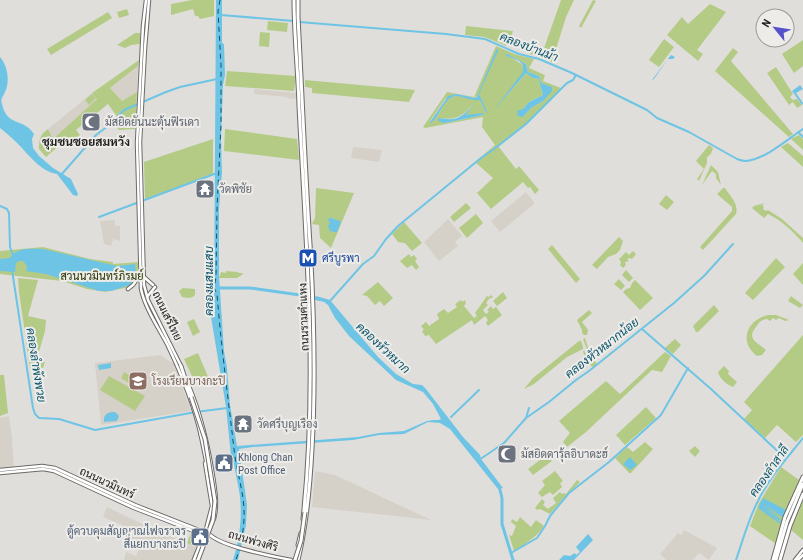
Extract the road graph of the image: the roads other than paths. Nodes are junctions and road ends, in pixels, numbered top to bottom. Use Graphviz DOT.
graph roads {
  1 [pos="146,0"];
  2 [pos="149,0"];
  3 [pos="294,0"];
  4 [pos="298,0"];
  5 [pos="296,17"];
  6 [pos="143,46"];
  7 [pos="141,102"];
  8 [pos="139,130"];
  9 [pos="140,202"];
  10 [pos="141,274"];
  11 [pos="144,277"];
  12 [pos="128,289"];
  13 [pos="147,297"];
  14 [pos="181,366"];
  15 [pos="201,435"];
  16 [pos="311,444"];
  17 [pos="0,472"];
  18 [pos="307,477"];
  19 [pos="803,478"];
  20 [pos="803,484"];
  21 [pos="803,488"];
  22 [pos="803,494"];
  23 [pos="204,534"];
  24 [pos="209,536"];
  25 [pos="803,550"];
  26 [pos="803,555"];
  27 [pos="196,560"];
  28 [pos="295,560"];
  29 [pos="776,560"];
  30 [pos="795,560"];
  31 [pos="798,560"];
  1 -- 6 [label="main road, ถนนเสรีไทย"];
  2 -- 6 [label="main road, ถนนเสรีไทย"];
  3 -- 5 [label="main road, ถนนรามคำแหง"];
  4 -- 5 [label="main road, ถนนรามคำแหง"];
  5 -- 16 [label="main road, ถนนรามคำแหง"];
  6 -- 7 [label="main road, ถนนเสรีไทย"];
  7 -- 8 [label="main road, ถนนเสรีไทย"];
  7 -- 8 [label="main road, ถนนเสรีไทย"];
  8 -- 9 [label="main road, ถนนเสรีไทย"];
  9 -- 10 [label="main road, ถนนเสรีไทย"];
  9 -- 11 [label="main road, ถนนเสรีไทย"];
  10 -- 12 [label="main road"];
  10 -- 15 [label="main road, ถนนเสรีไทย"];
  11 -- 13 [label="main road, ถนนเสรีไทย"];
  11 -- 13 [label="main road"];
  13 -- 14 [label="main road, ถนนเสรีไทย"];
  14 -- 24 [label="main road, ถนนเสรีไทย"];
  14 -- 27 [label="main road, bridge"];
  15 -- 23 [label="main road, ถนนเสรีไทย"];
  15 -- 27 [label="main road, bridge"];
  16 -- 18 [label="main road, ถนนรามคำแหง"];
  16 -- 28 [label="main road, ถนนรามคำแหง"];
  17 -- 23 [label="main road, ถนนนวมินทร์"];
  18 -- 28 [label="main road, ถนนรามคำแหง"];
  18 -- 28 [label="main road, ถนนรามคำแหง, bridge"];
  19 -- 29 [label="main road"];
  20 -- 29 [label="main road"];
  21 -- 29 [label="main road"];
  22 -- 29 [label="main road"];
  23 -- 24 [label="main road, ถนนพ่วงศิริ"];
  23 -- 27 [label="main road"];
  24 -- 27 [label="main road"];
  24 -- 28 [label="main road, ถนนพ่วงศิริ"];
  25 -- 30 [label="main road"];
  26 -- 31 [label="main road"];
}
